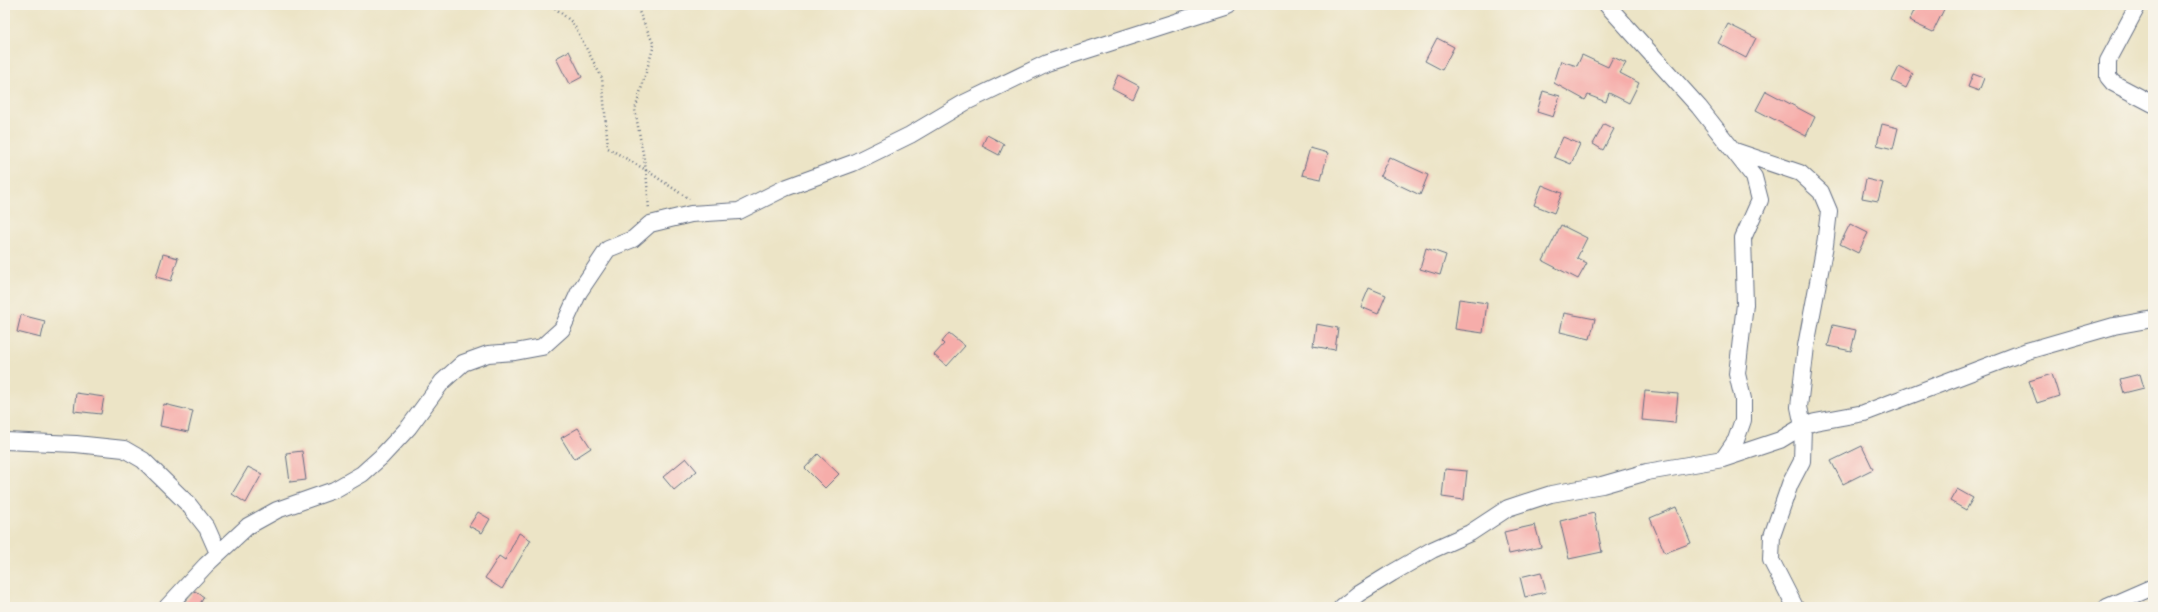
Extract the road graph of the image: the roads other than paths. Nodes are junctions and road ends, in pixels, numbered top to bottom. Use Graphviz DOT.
graph roads {
  1 [pos="1228,5"];
  2 [pos="1608,5"];
  3 [pos="2138,5"];
  4 [pos="2153,104"];
  5 [pos="1735,151"];
  6 [pos="2153,320"];
  7 [pos="1803,426"];
  8 [pos="5,441"];
  9 [pos="1722,459"];
  10 [pos="218,553"];
  11 [pos="2153,587"];
  12 [pos="166,607"];
  13 [pos="1342,607"];
  14 [pos="1795,607"];
  15 [pos="2107,607"];
  1 -- 10 [label="street"];
  2 -- 5 [label="street"];
  3 -- 4 [label="street"];
  5 -- 7 [label="street"];
  5 -- 9 [label="street"];
  6 -- 7 [label="street"];
  7 -- 9 [label="street"];
  7 -- 14 [label="street"];
  8 -- 10 [label="street"];
  9 -- 13 [label="street"];
  10 -- 12 [label="street"];
  11 -- 15 [label="street"];
}
